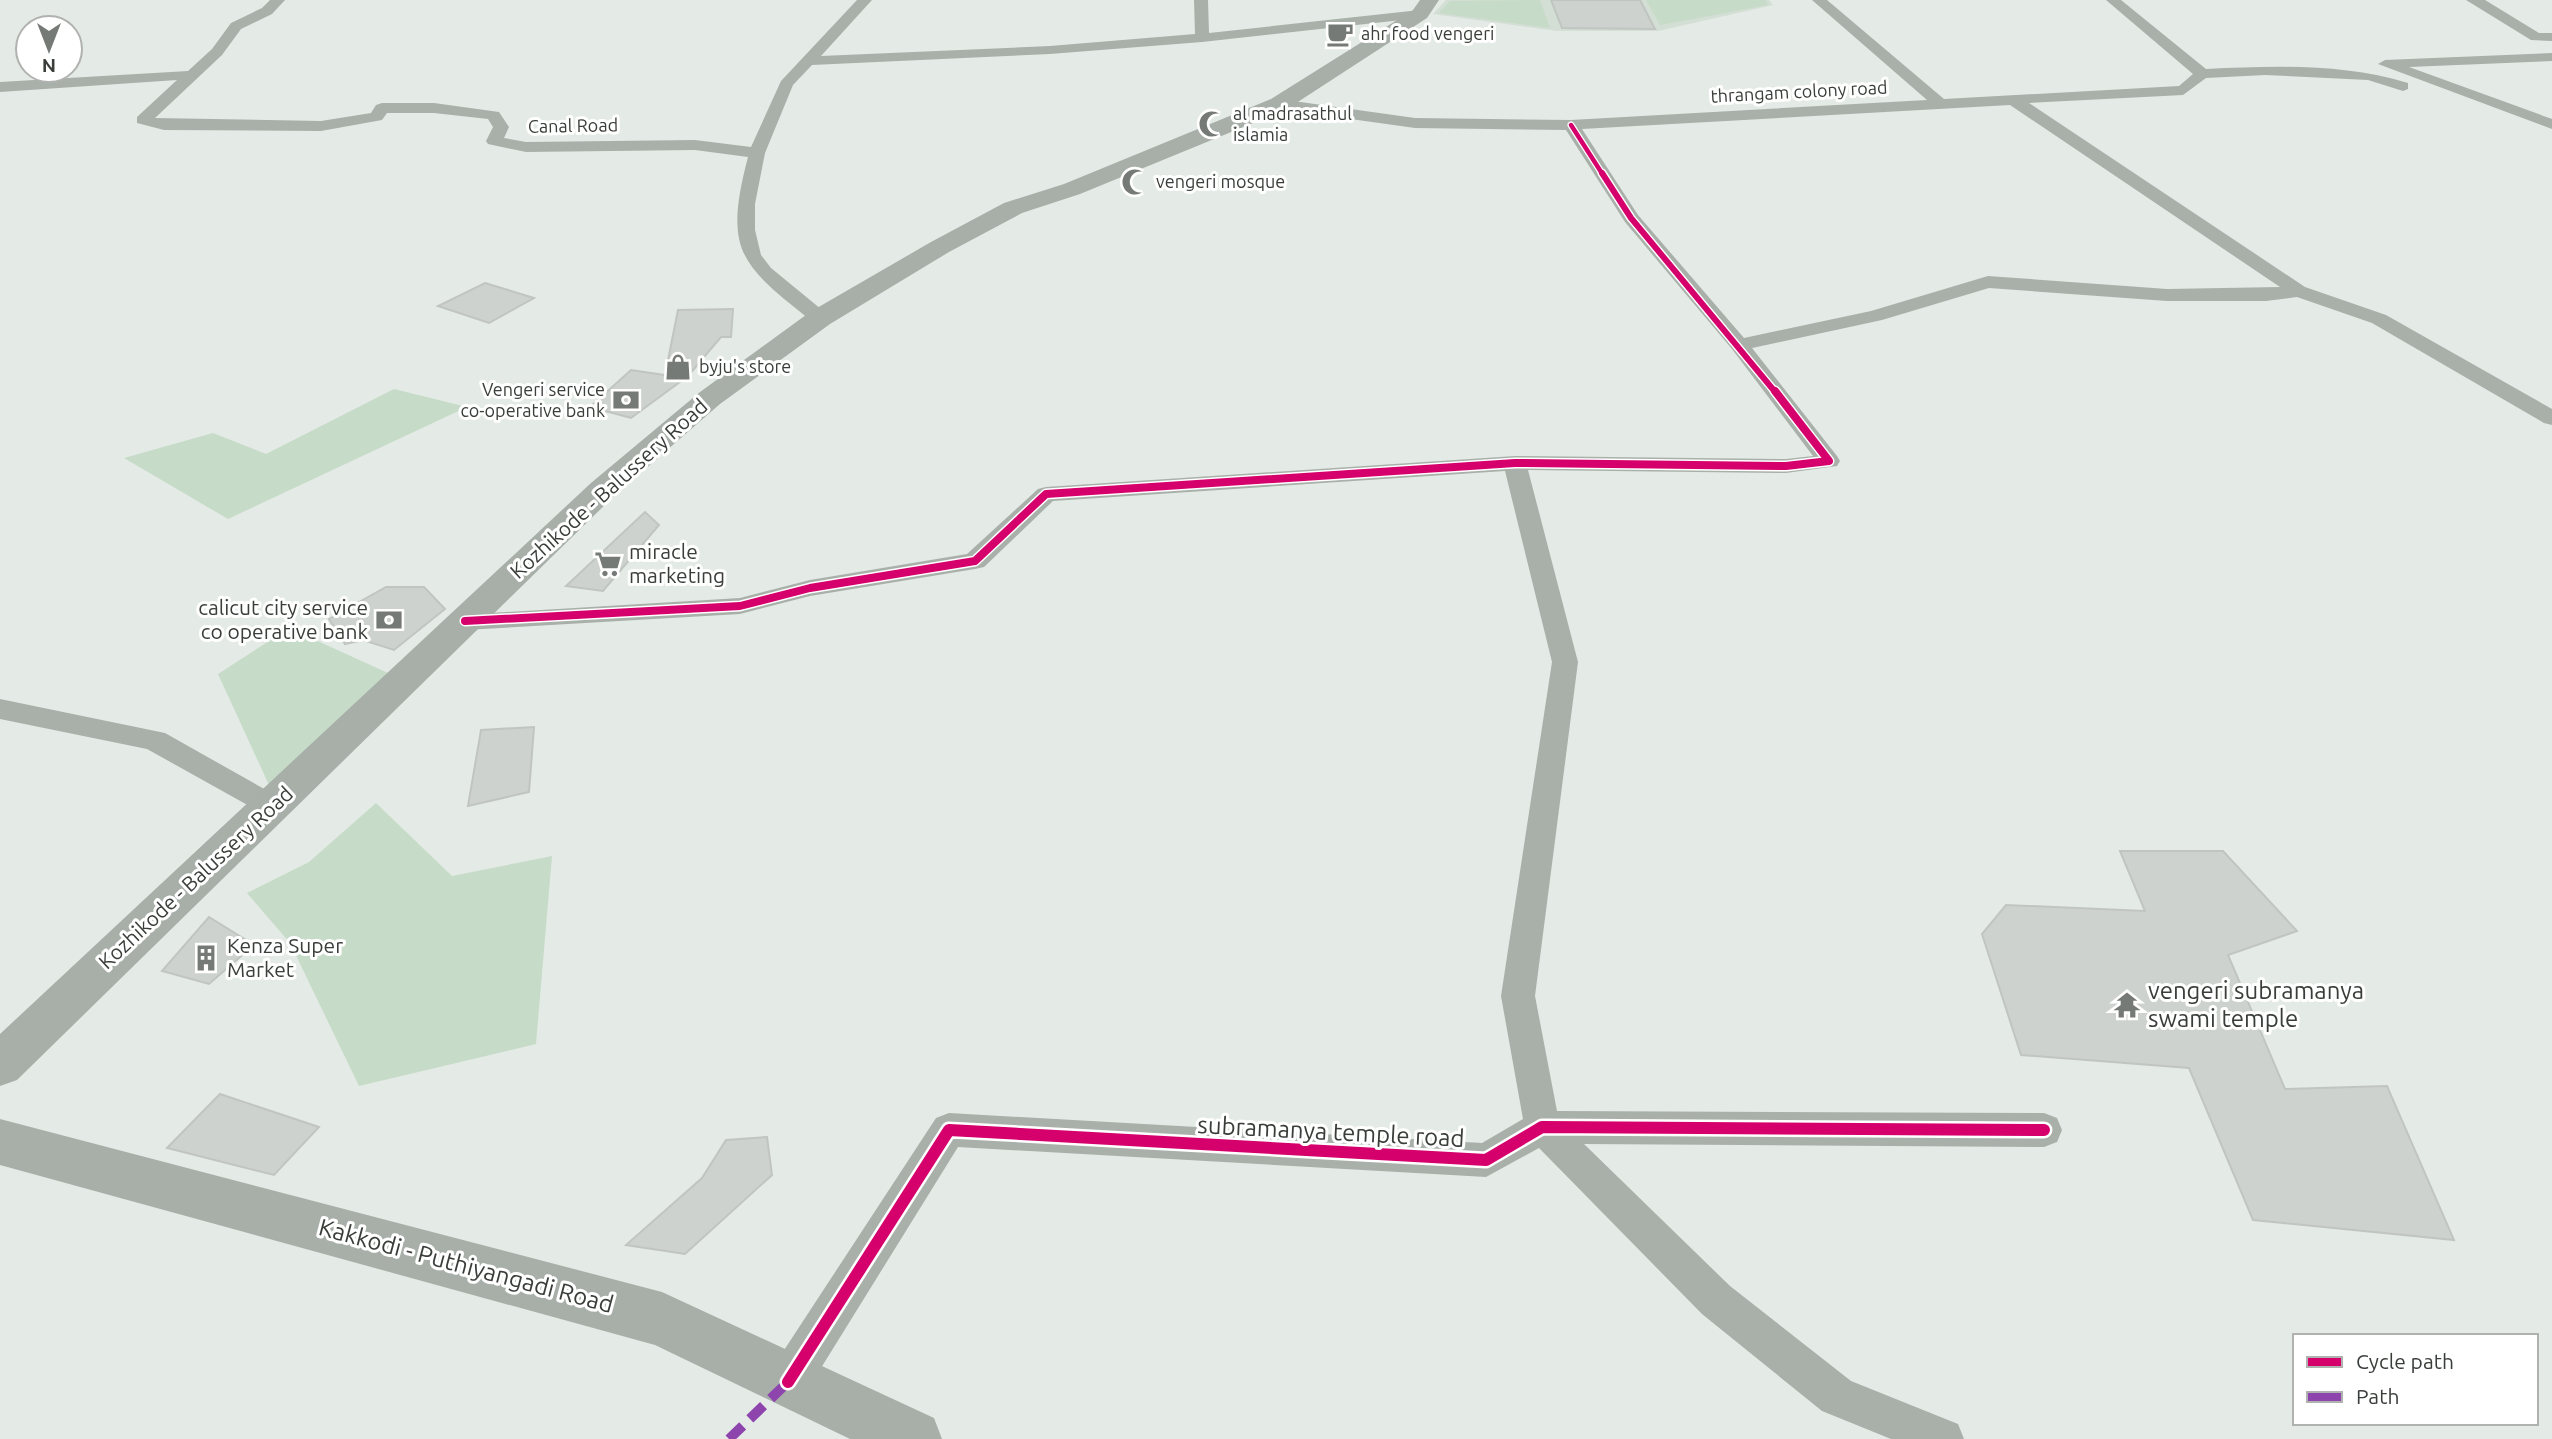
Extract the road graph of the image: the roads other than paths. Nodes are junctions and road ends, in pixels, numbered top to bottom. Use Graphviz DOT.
graph roads {
  1 [pos="278,0"];
  2 [pos="865,0"];
  3 [pos="1201,0"];
  4 [pos="1819,0"];
  5 [pos="2113,0"];
  6 [pos="2478,0"];
  7 [pos="1425,7"];
  8 [pos="2536,37"];
  9 [pos="2552,37"];
  10 [pos="1202,38"];
  11 [pos="2552,47"];
  12 [pos="2552,57"];
  13 [pos="805,61"];
  14 [pos="2385,64"];
  15 [pos="2265,71"];
  16 [pos="2202,74"];
  17 [pos="192,75"];
  18 [pos="0,87"];
  19 [pos="2012,99"];
  20 [pos="1279,104"];
  21 [pos="1941,104"];
  22 [pos="2552,124"];
  23 [pos="1571,125"];
  24 [pos="2542,138"];
  25 [pos="757,153"];
  26 [pos="2298,291"];
  27 [pos="820,318"];
  28 [pos="1739,345"];
  29 [pos="2552,418"];
  30 [pos="1515,463"];
  31 [pos="465,621"];
  32 [pos="0,709"];
  33 [pos="271,807"];
  34 [pos="0,1066"];
  35 [pos="1542,1127"];
  36 [pos="2044,1130"];
  37 [pos="0,1142"];
  38 [pos="788,1382"];
  39 [pos="913,1439"];
  40 [pos="1942,1439"];
  1 -- 17 [label="street"];
  2 -- 13 [label="street"];
  3 -- 10 [label="street"];
  4 -- 21 [label="street"];
  5 -- 16 [label="street"];
  6 -- 8 [label="street"];
  7 -- 10 [label="street"];
  7 -- 20 [label="main road, Kozhikode - Balussery Road"];
  8 -- 9 [label="street"];
  8 -- 11 [label="street"];
  10 -- 13 [label="street"];
  12 -- 14 [label="street"];
  13 -- 25 [label="street"];
  14 -- 15 [label="street"];
  14 -- 22 [label="street"];
  15 -- 16 [label="street"];
  15 -- 24 [label="street"];
  16 -- 19 [label="street, thrangam colony road"];
  17 -- 18 [label="street"];
  17 -- 25 [label="street, Canal Road"];
  19 -- 21 [label="street, thrangam colony road"];
  19 -- 26 [label="street"];
  20 -- 23 [label="street, thrangam colony road"];
  20 -- 27 [label="main road, Kozhikode - Balussery Road"];
  21 -- 23 [label="street, thrangam colony road"];
  23 -- 28 [label="street"];
  25 -- 27 [label="street"];
  26 -- 28 [label="street"];
  26 -- 29 [label="street"];
  27 -- 31 [label="main road, Kozhikode - Balussery Road"];
  28 -- 30 [label="street"];
  30 -- 31 [label="street"];
  30 -- 35 [label="street"];
  31 -- 33 [label="main road, Kozhikode - Balussery Road"];
  32 -- 33 [label="street"];
  33 -- 34 [label="main road, Kozhikode - Balussery Road"];
  35 -- 36 [label="street"];
  35 -- 38 [label="street, subramanya temple road"];
  35 -- 40 [label="street"];
  37 -- 38 [label="main road, Kakkodi - Puthiyangadi Road"];
  38 -- 39 [label="main road, Kakkodi - Puthiyangadi Road"];
}
